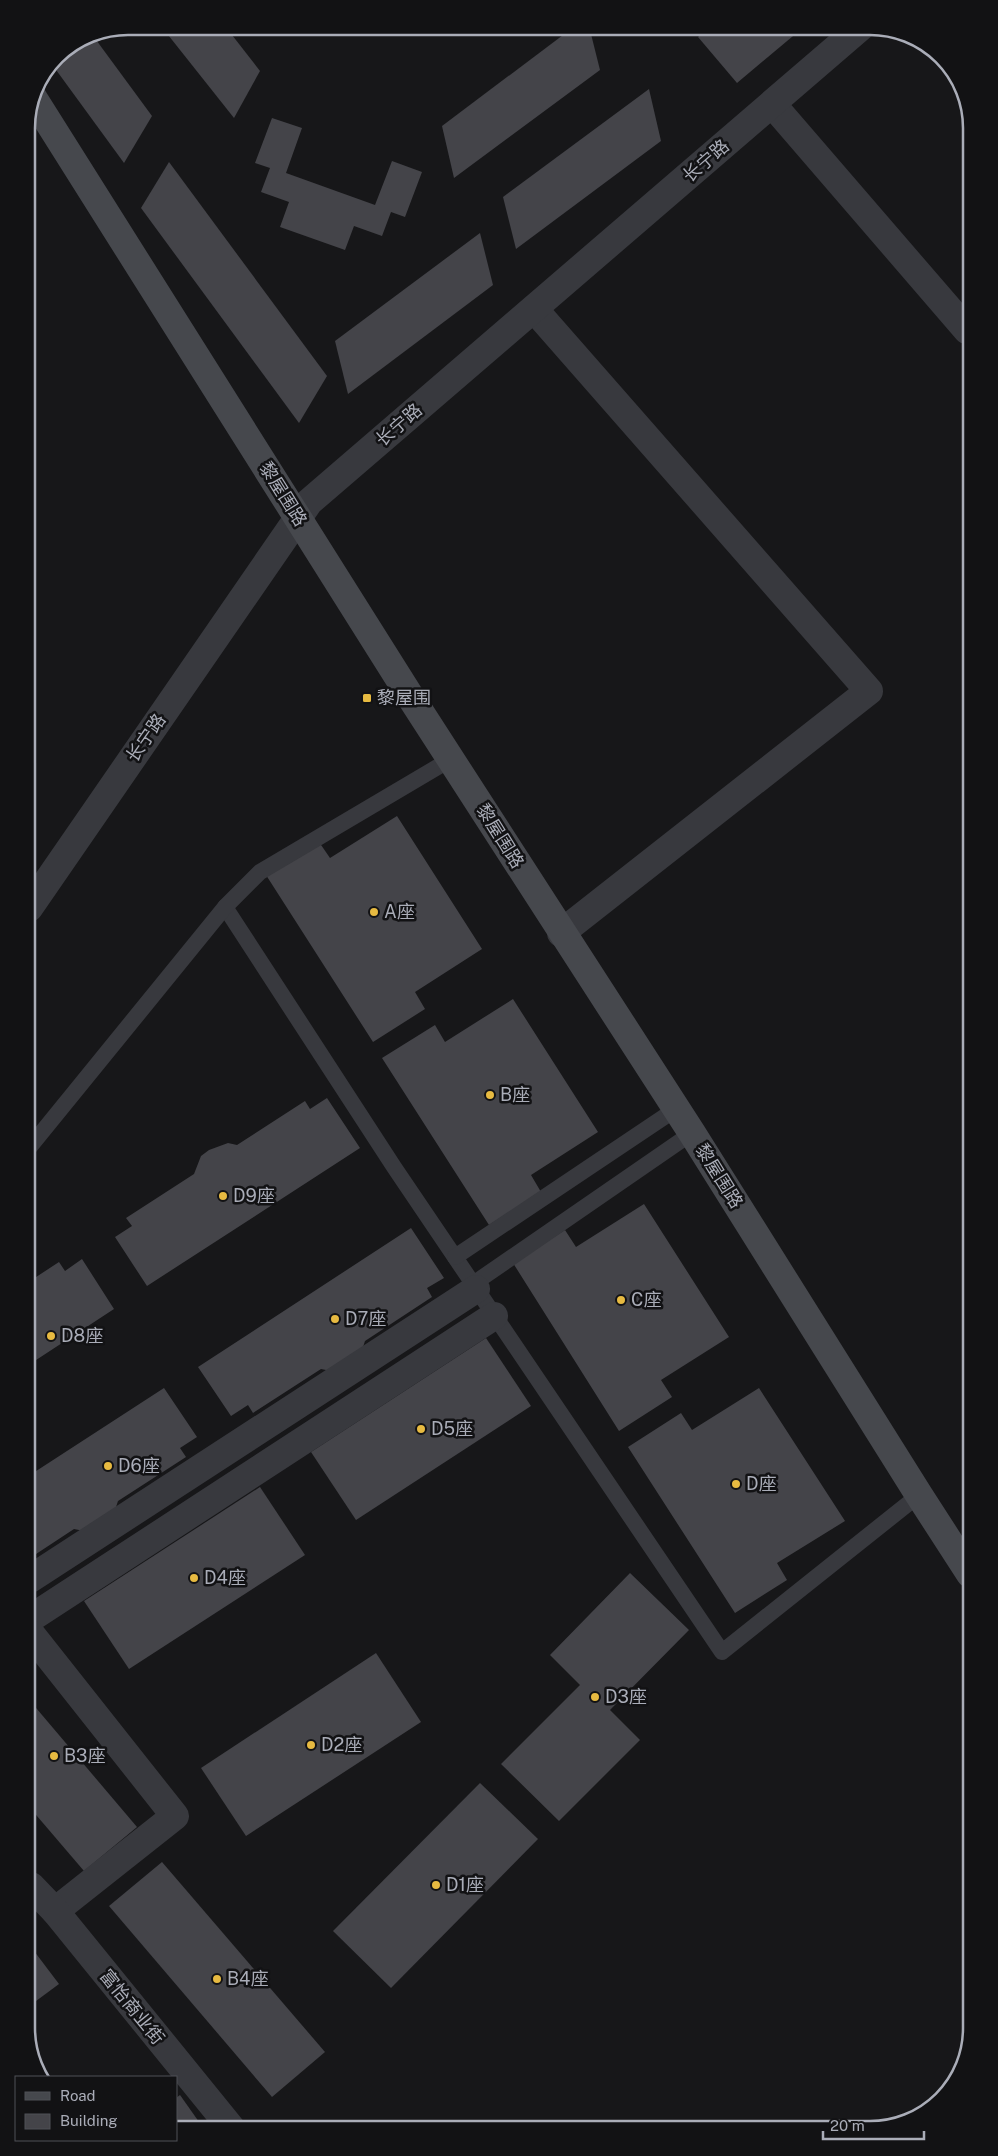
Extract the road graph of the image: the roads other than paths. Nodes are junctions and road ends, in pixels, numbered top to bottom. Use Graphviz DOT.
graph roads {
  1 [pos="852,35"];
  2 [pos="772,104"];
  3 [pos="38,105"];
  4 [pos="534,309"];
  5 [pos="963,325"];
  6 [pos="298,518"];
  7 [pos="451,759"];
  8 [pos="35,899"];
  9 [pos="225,907"];
  10 [pos="561,933"];
  11 [pos="676,1109"];
  12 [pos="692,1133"];
  13 [pos="35,1141"];
  14 [pos="455,1257"];
  15 [pos="475,1287"];
  16 [pos="494,1316"];
  17 [pos="918,1495"];
  18 [pos="963,1563"];
  19 [pos="35,1576"];
  20 [pos="35,1615"];
  21 [pos="35,1639"];
  22 [pos="35,1892"];
  23 [pos="55,1911"];
  24 [pos="226,2121"];
  1 -- 2 [label="street, 长宁路"];
  2 -- 4 [label="street, 长宁路"];
  2 -- 5 [label="street"];
  3 -- 6 [label="street, 黎屋围路"];
  4 -- 6 [label="street, 长宁路"];
  4 -- 10 [label="street"];
  6 -- 7 [label="street, 黎屋围路"];
  6 -- 8 [label="street, 长宁路"];
  7 -- 9 [label="lane"];
  7 -- 10 [label="street, 黎屋围路"];
  9 -- 13 [label="lane"];
  9 -- 14 [label="lane"];
  10 -- 11 [label="street, 黎屋围路"];
  11 -- 12 [label="street, 黎屋围路"];
  11 -- 14 [label="lane"];
  12 -- 15 [label="lane"];
  12 -- 17 [label="street, 黎屋围路"];
  14 -- 15 [label="lane"];
  15 -- 16 [label="lane"];
  15 -- 19 [label="street"];
  16 -- 17 [label="lane"];
  16 -- 20 [label="street"];
  17 -- 18 [label="street, 黎屋围路"];
  21 -- 23 [label="street"];
  22 -- 23 [label="street, 富怡商业街"];
  23 -- 24 [label="street, 富怡商业街"];
}
